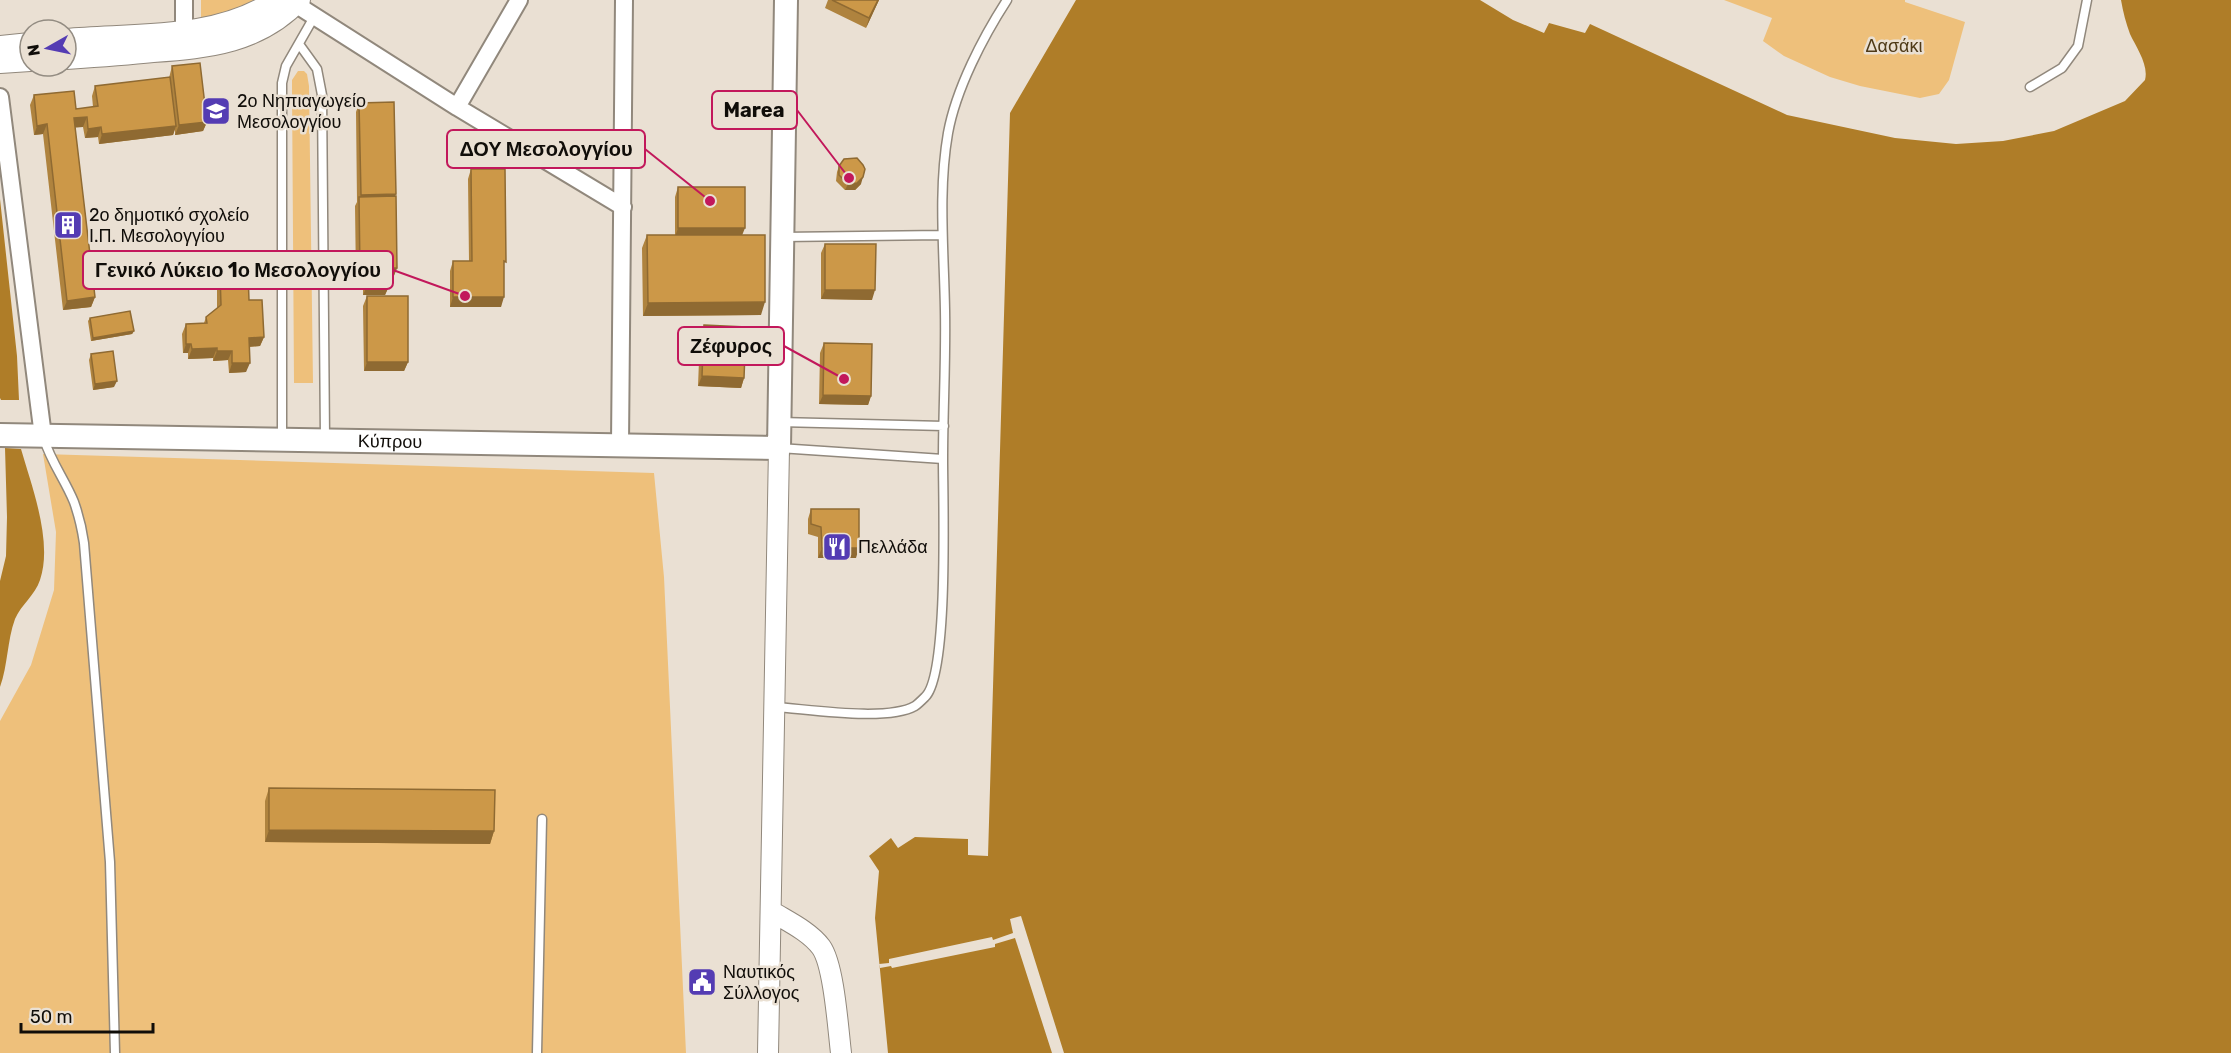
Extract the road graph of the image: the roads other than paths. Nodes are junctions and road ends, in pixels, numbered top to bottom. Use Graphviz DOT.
graph roads {
  1 [pos="184,0"];
  2 [pos="275,0"];
  3 [pos="519,0"];
  4 [pos="624,0"];
  5 [pos="786,0"];
  6 [pos="1007,0"];
  7 [pos="2087,0"];
  8 [pos="295,1"];
  9 [pos="314,17"];
  10 [pos="184,30"];
  11 [pos="78,38"];
  12 [pos="18,44"];
  13 [pos="299,44"];
  14 [pos="0,46"];
  15 [pos="78,58"];
  16 [pos="18,62"];
  17 [pos="0,63"];
  18 [pos="2030,87"];
  19 [pos="0,97"];
  20 [pos="457,107"];
  21 [pos="622,207"];
  22 [pos="942,235"];
  23 [pos="782,237"];
  24 [pos="779,422"];
  25 [pos="944,426"];
  26 [pos="0,435"];
  27 [pos="43,436"];
  28 [pos="282,439"];
  29 [pos="325,440"];
  30 [pos="620,444"];
  31 [pos="779,448"];
  32 [pos="943,459"];
  33 [pos="774,706"];
  34 [pos="542,819"];
  35 [pos="771,911"];
  36 [pos="115,1053"];
  37 [pos="537,1053"];
  38 [pos="768,1053"];
  39 [pos="841,1053"];
  1 -- 10 [label="street"];
  2 -- 10 [label="street"];
  3 -- 20 [label="street"];
  4 -- 21 [label="street"];
  5 -- 23 [label="main road"];
  6 -- 22 [label="lane"];
  7 -- 18 [label="lane"];
  8 -- 9 [label="street"];
  8 -- 15 [label="street"];
  9 -- 13 [label="lane"];
  9 -- 20 [label="street"];
  10 -- 11 [label="street"];
  12 -- 14 [label="street"];
  13 -- 28 [label="lane"];
  13 -- 29 [label="lane"];
  16 -- 17 [label="street"];
  19 -- 27 [label="street"];
  20 -- 21 [label="street"];
  21 -- 30 [label="street"];
  22 -- 23 [label="lane"];
  22 -- 25 [label="lane"];
  23 -- 24 [label="main road"];
  24 -- 25 [label="lane"];
  24 -- 31 [label="main road"];
  25 -- 32 [label="lane"];
  26 -- 27 [label="main road, Κύπρου"];
  27 -- 28 [label="main road, Κύπρου"];
  27 -- 36 [label="lane"];
  28 -- 29 [label="main road, Κύπρου"];
  29 -- 30 [label="main road, Κύπρου"];
  30 -- 31 [label="main road, Κύπρου"];
  31 -- 32 [label="lane"];
  31 -- 33 [label="street"];
  32 -- 33 [label="lane"];
  33 -- 35 [label="street"];
  34 -- 37 [label="lane"];
  35 -- 38 [label="street"];
  35 -- 39 [label="street"];
}
